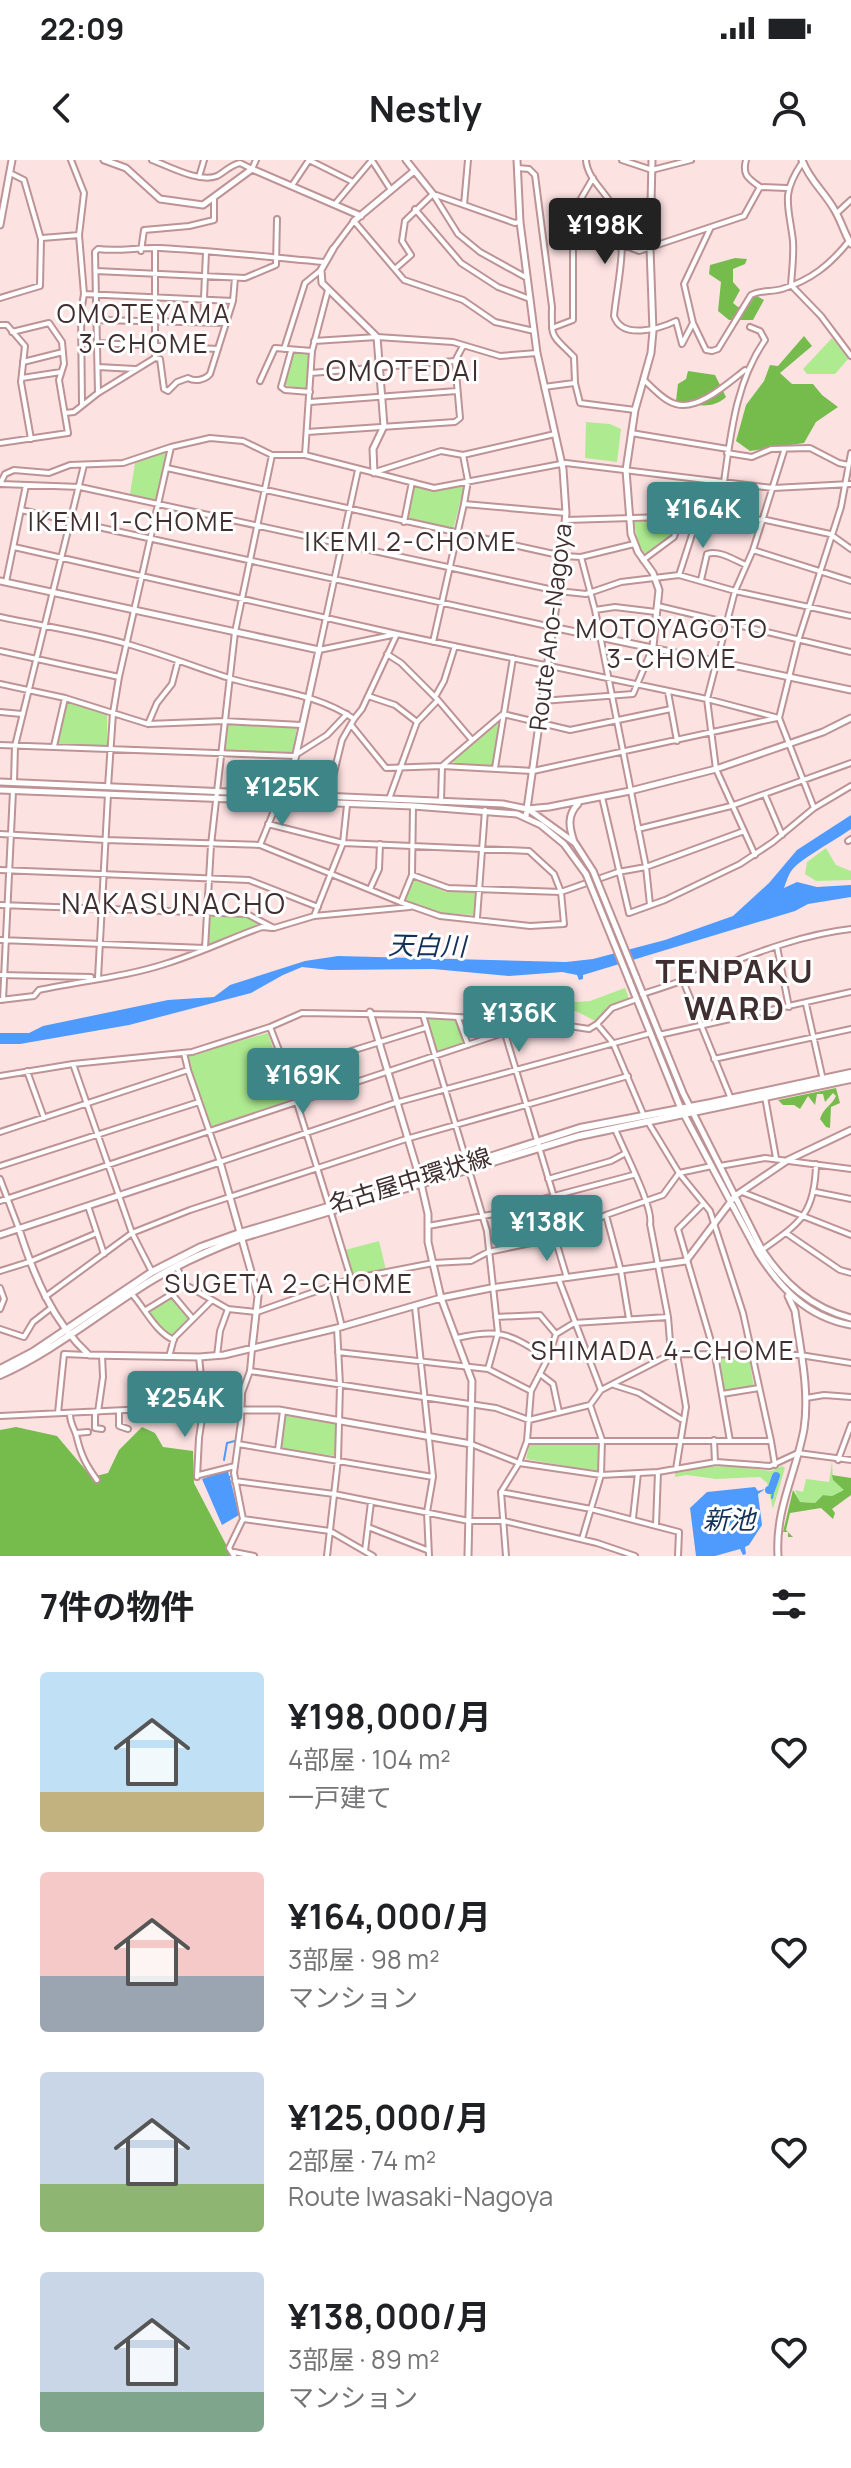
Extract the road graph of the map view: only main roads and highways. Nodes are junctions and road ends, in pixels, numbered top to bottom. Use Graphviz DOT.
graph roads {
  1 [pos="851,1073"];
  2 [pos="851,1079"];
  3 [pos="691,1110"];
  4 [pos="646,1119"];
  5 [pos="538,1144"];
  6 [pos="240,1236"];
  7 [pos="69,1332"];
  8 [pos="0,1369"];
  9 [pos="0,1375"];
  1 -- 3 [label="main road, 名古屋中環状線"];
  2 -- 3 [label="main road, 名古屋中環状線"];
  3 -- 4 [label="main road, 名古屋中環状線"];
  4 -- 5 [label="main road, 名古屋中環状線"];
  4 -- 5 [label="main road, 名古屋中環状線"];
  5 -- 6 [label="main road, 名古屋中環状線"];
  6 -- 7 [label="main road, 名古屋中環状線"];
  6 -- 7 [label="main road, 名古屋中環状線"];
  7 -- 8 [label="main road, 名古屋中環状線"];
  7 -- 9 [label="main road, 名古屋中環状線"];
}
